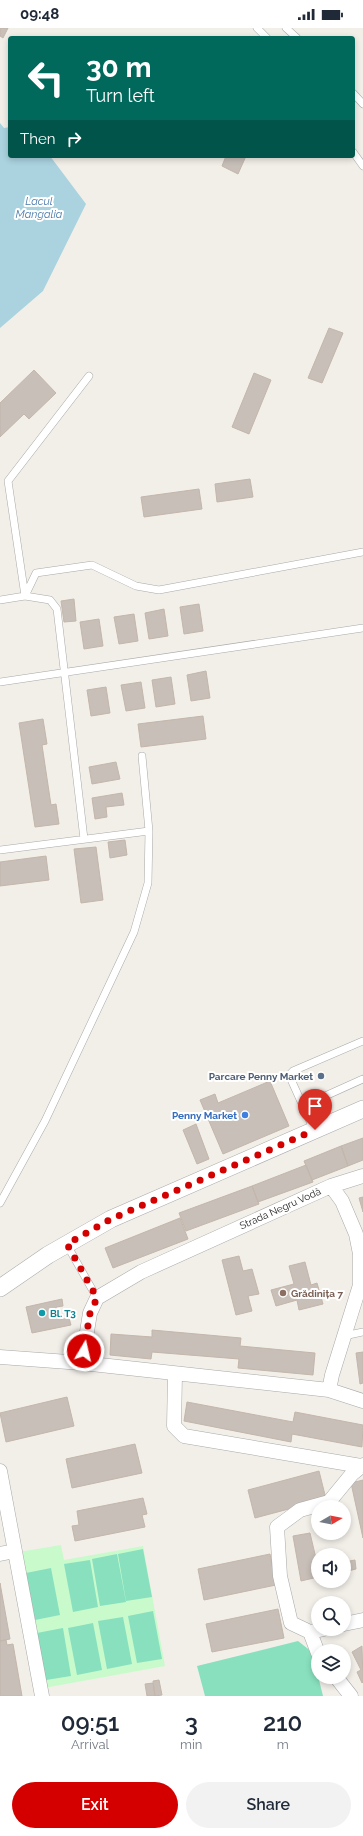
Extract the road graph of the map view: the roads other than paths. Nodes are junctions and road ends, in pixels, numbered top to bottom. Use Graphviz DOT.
graph roads {
  1 [pos="257,28"];
  2 [pos="286,28"];
  3 [pos="265,36"];
  4 [pos="295,36"];
  5 [pos="355,95"];
  6 [pos="363,104"];
  7 [pos="355,155"];
  8 [pos="363,166"];
  9 [pos="89,376"];
  10 [pos="363,552"];
  11 [pos="25,596"];
  12 [pos="0,600"];
  13 [pos="363,628"];
  14 [pos="65,672"];
  15 [pos="0,682"];
  16 [pos="142,756"];
  17 [pos="149,831"];
  18 [pos="84,839"];
  19 [pos="0,850"];
  20 [pos="363,1041"];
  21 [pos="363,1079"];
  22 [pos="303,1106"];
  23 [pos="363,1109"];
  24 [pos="315,1130"];
  25 [pos="363,1176"];
  26 [pos="331,1186"];
  27 [pos="0,1203"];
  28 [pos="359,1233"];
  29 [pos="67,1244"];
  30 [pos="362,1285"];
  31 [pos="0,1288"];
  32 [pos="97,1298"];
  33 [pos="363,1332"];
  34 [pos="343,1336"];
  35 [pos="0,1357"];
  36 [pos="82,1363"];
  37 [pos="175,1375"];
  38 [pos="329,1390"];
  39 [pos="363,1400"];
  40 [pos="362,1466"];
  41 [pos="0,1471"];
  42 [pos="15,1551"];
  43 [pos="0,1554"];
  44 [pos="363,1620"];
  45 [pos="351,1623"];
  46 [pos="311,1629"];
  47 [pos="342,1684"];
  48 [pos="42,1696"];
  49 [pos="351,1696"];
  1 -- 3 [label="lane"];
  2 -- 4 [label="lane"];
  5 -- 6 [label="lane"];
  7 -- 8 [label="lane"];
  9 -- 11 [label="lane"];
  10 -- 11 [label="lane"];
  11 -- 12 [label="lane"];
  11 -- 14 [label="lane"];
  13 -- 14 [label="lane"];
  14 -- 15 [label="lane"];
  14 -- 18 [label="lane"];
  16 -- 17 [label="lane"];
  17 -- 18 [label="lane"];
  17 -- 27 [label="lane"];
  18 -- 19 [label="lane"];
  20 -- 22 [label="lane"];
  21 -- 22 [label="lane"];
  22 -- 24 [label="lane"];
  23 -- 24 [label="street"];
  24 -- 29 [label="street"];
  25 -- 26 [label="street"];
  26 -- 28 [label="street, Strada Negru Vodă"];
  26 -- 32 [label="street, Strada Negru Vodă"];
  28 -- 30 [label="street, Strada Negru Vodă"];
  29 -- 31 [label="street"];
  29 -- 32 [label="lane"];
  30 -- 34 [label="street, Strada Negru Vodă"];
  32 -- 36 [label="street"];
  33 -- 34 [label="lane"];
  34 -- 38 [label="street, Strada Negru Vodă"];
  35 -- 36 [label="street"];
  36 -- 37 [label="street"];
  37 -- 38 [label="street"];
  37 -- 40 [label="street"];
  38 -- 39 [label="street"];
  40 -- 46 [label="street"];
  41 -- 42 [label="street"];
  42 -- 43 [label="street"];
  42 -- 48 [label="street"];
  44 -- 45 [label="street"];
  47 -- 49 [label="street"];
}
